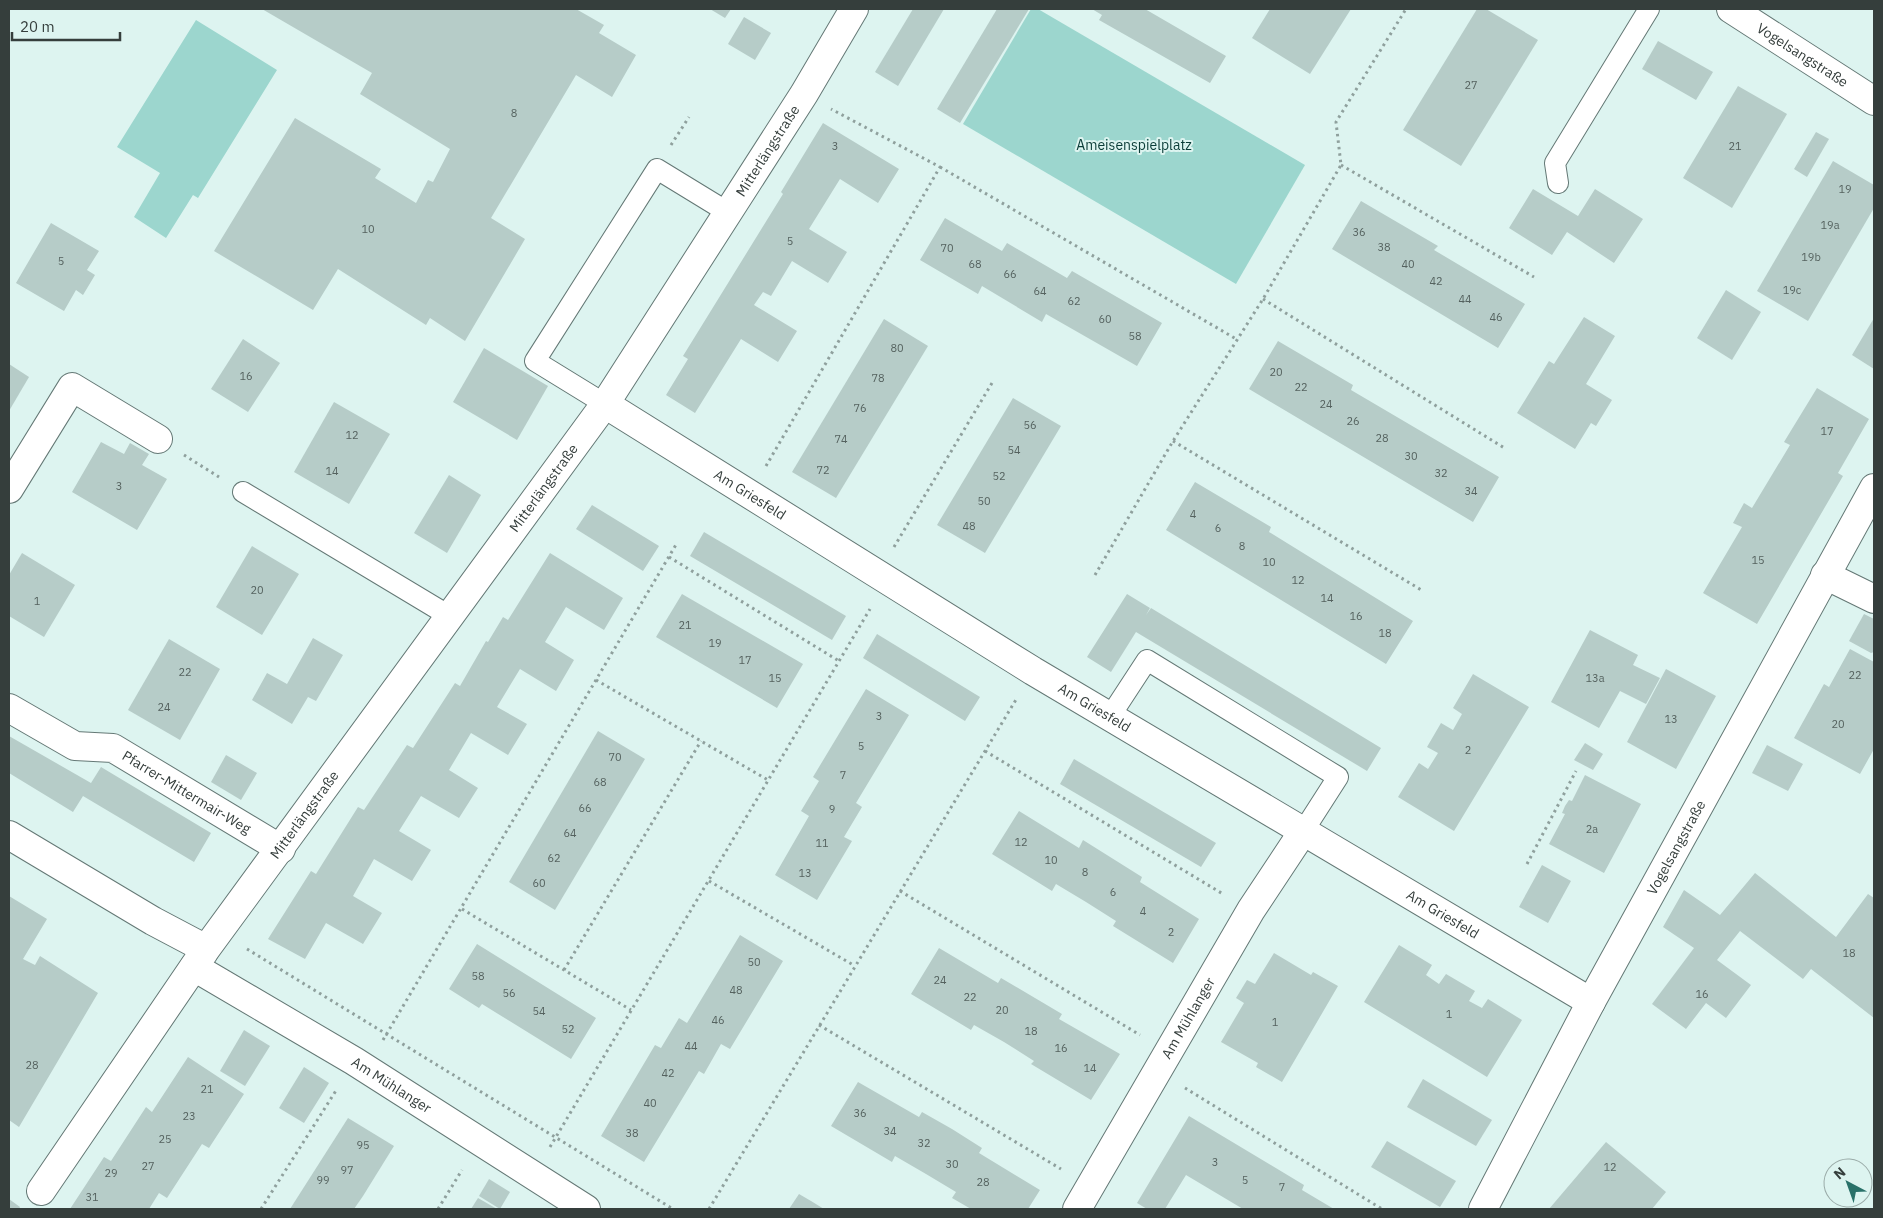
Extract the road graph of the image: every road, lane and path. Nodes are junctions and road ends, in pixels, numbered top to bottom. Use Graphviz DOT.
graph roads {
  1 [pos="854,9"];
  2 [pos="1406,9"];
  3 [pos="1649,9"];
  4 [pos="1731,9"];
  5 [pos="804,94"];
  6 [pos="1874,101"];
  7 [pos="689,116"];
  8 [pos="666,153"];
  9 [pos="1341,165"];
  10 [pos="940,167"];
  11 [pos="1558,183"];
  12 [pos="729,213"];
  13 [pos="1534,278"];
  14 [pos="1263,299"];
  15 [pos="1238,340"];
  16 [pos="992,383"];
  17 [pos="605,404"];
  18 [pos="158,439"];
  19 [pos="1173,441"];
  20 [pos="1506,448"];
  21 [pos="1874,488"];
  22 [pos="9,489"];
  23 [pos="243,492"];
  24 [pos="749,494"];
  25 [pos="677,543"];
  26 [pos="669,557"];
  27 [pos="1095,575"];
  28 [pos="1825,575"];
  29 [pos="883,576"];
  30 [pos="1423,591"];
  31 [pos="1874,599"];
  32 [pos="451,617"];
  33 [pos="839,661"];
  34 [pos="1033,671"];
  35 [pos="596,680"];
  36 [pos="9,708"];
  37 [pos="1111,716"];
  38 [pos="701,741"];
  39 [pos="985,751"];
  40 [pos="1576,771"];
  41 [pos="768,780"];
  42 [pos="1304,830"];
  43 [pos="9,835"];
  44 [pos="281,848"];
  45 [pos="1527,864"];
  46 [pos="709,880"];
  47 [pos="900,891"];
  48 [pos="462,909"];
  49 [pos="1251,910"];
  50 [pos="206,949"];
  51 [pos="855,966"];
  52 [pos="564,970"];
  53 [pos="1591,1002"];
  54 [pos="632,1010"];
  55 [pos="819,1025"];
  56 [pos="386,1036"];
  57 [pos="1162,1062"];
  58 [pos="360,1065"];
  59 [pos="556,1138"];
  60 [pos="479,1141"];
  61 [pos="533,1175"];
  62 [pos="41,1191"];
  63 [pos="1084,1198"];
  64 [pos="262,1209"];
  65 [pos="438,1209"];
  66 [pos="586,1209"];
  67 [pos="673,1209"];
  68 [pos="709,1209"];
  69 [pos="1382,1209"];
  70 [pos="1483,1209"];
  1 -- 5 [label="street, Mitterlängstraße"];
  2 -- 9 [label="path"];
  3 -- 11 [label="lane"];
  4 -- 6 [label="street, Vogelsangstraße"];
  5 -- 10 [label="path"];
  5 -- 12 [label="street, Mitterlängstraße"];
  7 -- 8 [label="path"];
  9 -- 13 [label="path"];
  9 -- 14 [label="path"];
  10 -- 15 [label="path"];
  10 -- 24 [label="path"];
  12 -- 17 [label="street, Mitterlängstraße"];
  12 -- 17 [label="lane"];
  14 -- 15 [label="path"];
  14 -- 20 [label="path"];
  15 -- 19 [label="path"];
  16 -- 29 [label="path"];
  17 -- 24 [label="street, Am Griesfeld"];
  17 -- 32 [label="street, Mitterlängstraße"];
  18 -- 22 [label="street"];
  18 -- 23 [label="path"];
  19 -- 27 [label="path"];
  19 -- 30 [label="path"];
  21 -- 28 [label="street, Vogelsangstraße"];
  23 -- 32 [label="lane"];
  24 -- 29 [label="street, Am Griesfeld"];
  25 -- 26 [label="path"];
  26 -- 33 [label="path"];
  26 -- 35 [label="path"];
  28 -- 31 [label="street"];
  28 -- 53 [label="street, Vogelsangstraße"];
  29 -- 33 [label="path"];
  29 -- 34 [label="street, Am Griesfeld"];
  32 -- 44 [label="street, Mitterlängstraße"];
  33 -- 41 [label="path"];
  34 -- 37 [label="street, Am Griesfeld"];
  34 -- 39 [label="path"];
  35 -- 38 [label="path"];
  35 -- 48 [label="path"];
  36 -- 44 [label="street, Pfarrer-Mittermair-Weg"];
  37 -- 42 [label="street, Am Griesfeld"];
  37 -- 42 [label="lane"];
  38 -- 41 [label="path"];
  38 -- 52 [label="path"];
  39 -- 47 [label="path"];
  39 -- 49 [label="path"];
  40 -- 45 [label="path"];
  41 -- 46 [label="path"];
  42 -- 49 [label="street, Am Mühlanger"];
  42 -- 53 [label="street, Am Griesfeld"];
  43 -- 50 [label="street"];
  44 -- 50 [label="street, Mitterlängstraße"];
  46 -- 51 [label="path"];
  46 -- 54 [label="path"];
  47 -- 51 [label="path"];
  47 -- 57 [label="path"];
  48 -- 52 [label="path"];
  48 -- 56 [label="path"];
  49 -- 57 [label="street, Am Mühlanger"];
  50 -- 56 [label="path"];
  50 -- 58 [label="street, Am Mühlanger"];
  50 -- 62 [label="street, Mitterlängstraße"];
  51 -- 55 [label="path"];
  52 -- 54 [label="path"];
  53 -- 70 [label="street, Vogelsangstraße"];
  54 -- 59 [label="path"];
  55 -- 63 [label="path"];
  55 -- 68 [label="path"];
  56 -- 58 [label="path"];
  56 -- 59 [label="path"];
  57 -- 63 [label="street, Am Mühlanger"];
  57 -- 69 [label="path"];
  58 -- 60 [label="street, Am Mühlanger"];
  58 -- 64 [label="path"];
  59 -- 61 [label="path"];
  59 -- 67 [label="path"];
  60 -- 61 [label="street, Am Mühlanger"];
  60 -- 65 [label="path"];
  61 -- 66 [label="street, Am Mühlanger"];
}
